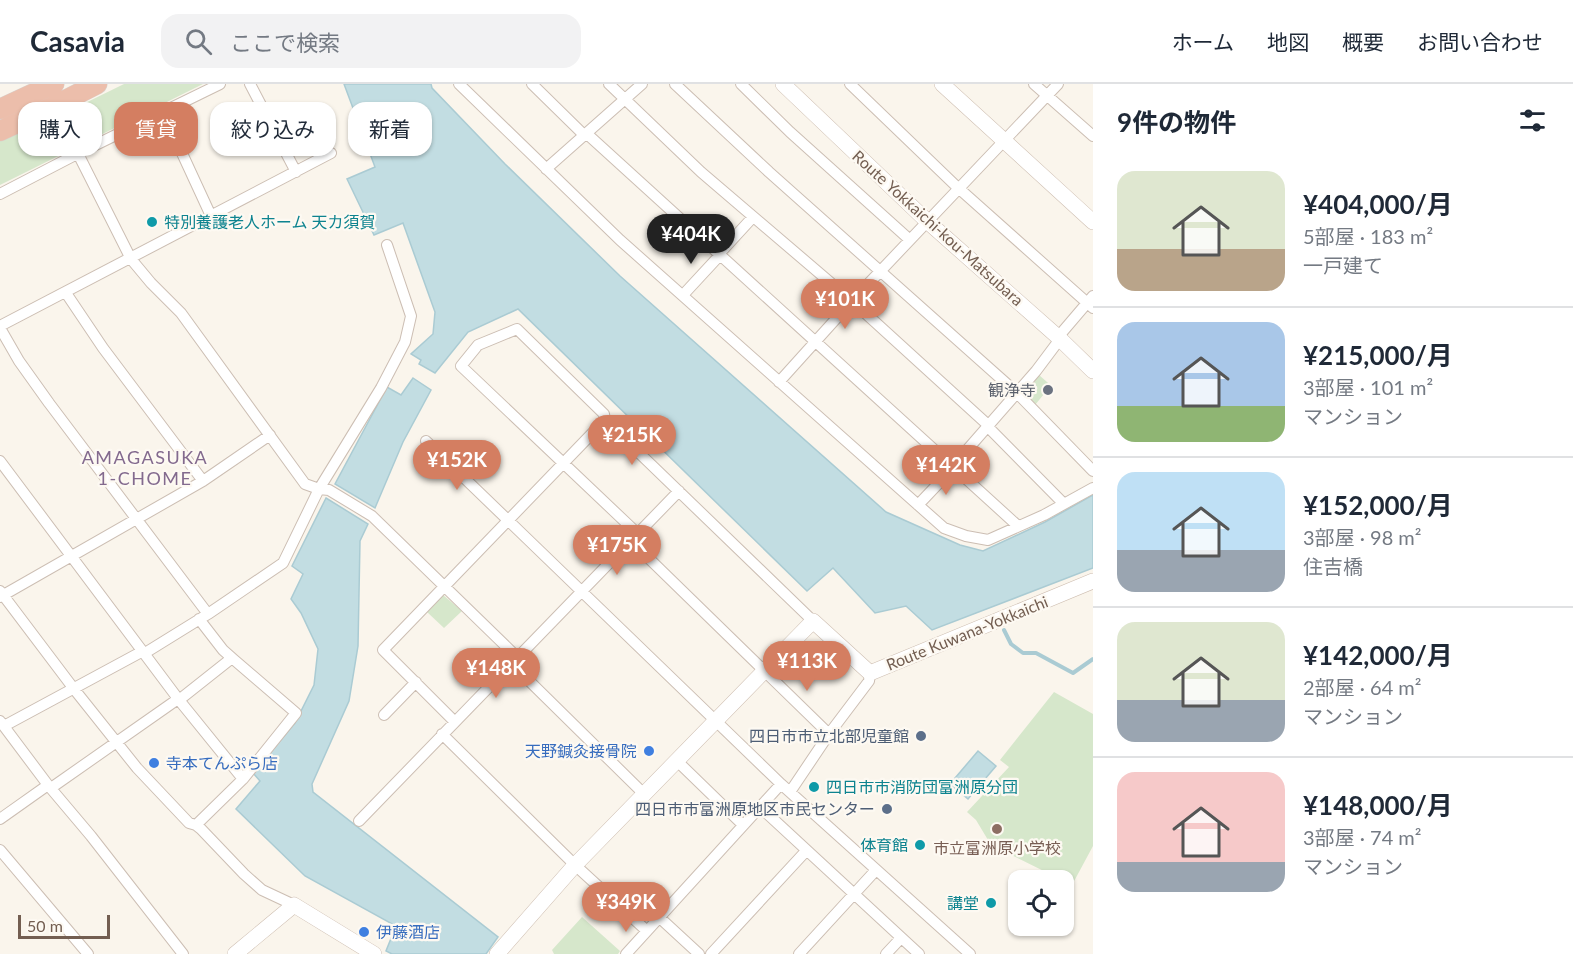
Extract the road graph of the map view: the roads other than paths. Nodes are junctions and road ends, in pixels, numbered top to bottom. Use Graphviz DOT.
graph roads {
  1 [pos="97,84"];
  2 [pos="220,84"];
  3 [pos="250,84"];
  4 [pos="459,84"];
  5 [pos="532,84"];
  6 [pos="609,84"];
  7 [pos="642,84"];
  8 [pos="675,84"];
  9 [pos="741,84"];
  10 [pos="783,84"];
  11 [pos="850,84"];
  12 [pos="942,84"];
  13 [pos="1034,84"];
  14 [pos="1058,84"];
  15 [pos="50,86"];
  16 [pos="1047,96"];
  17 [pos="625,99"];
  18 [pos="53,102"];
  19 [pos="62,102"];
  20 [pos="183,102"];
  21 [pos="0,109"];
  22 [pos="18,123"];
  23 [pos="0,131"];
  24 [pos="585,134"];
  25 [pos="1093,136"];
  26 [pos="1004,142"];
  27 [pos="73,156"];
  28 [pos="80,156"];
  29 [pos="183,156"];
  30 [pos="326,156"];
  31 [pos="546,169"];
  32 [pos="296,172"];
  33 [pos="959,187"];
  34 [pos="0,194"];
  35 [pos="211,216"];
  36 [pos="753,217"];
  37 [pos="928,222"];
  38 [pos="1093,222"];
  39 [pos="910,240"];
  40 [pos="387,245"];
  41 [pos="720,255"];
  42 [pos="131,259"];
  43 [pos="881,270"];
  44 [pos="66,293"];
  45 [pos="683,295"];
  46 [pos="852,301"];
  47 [pos="1091,302"];
  48 [pos="0,327"];
  49 [pos="1058,337"];
  50 [pos="816,341"];
  51 [pos="1093,371"];
  52 [pos="779,382"];
  53 [pos="1017,393"];
  54 [pos="605,420"];
  55 [pos="988,426"];
  56 [pos="270,435"];
  57 [pos="426,441"];
  58 [pos="0,462"];
  59 [pos="564,463"];
  60 [pos="953,467"];
  61 [pos="1093,471"];
  62 [pos="203,481"];
  63 [pos="1093,488"];
  64 [pos="324,490"];
  65 [pos="679,491"];
  66 [pos="1064,504"];
  67 [pos="918,505"];
  68 [pos="136,520"];
  69 [pos="508,520"];
  70 [pos="1018,526"];
  71 [pos="635,537"];
  72 [pos="71,558"];
  73 [pos="1093,581"];
  74 [pos="445,586"];
  75 [pos="582,590"];
  76 [pos="1,595"];
  77 [pos="204,616"];
  78 [pos="813,621"];
  79 [pos="144,652"];
  80 [pos="232,658"];
  81 [pos="514,660"];
  82 [pos="765,670"];
  83 [pos="870,673"];
  84 [pos="416,682"];
  85 [pos="74,689"];
  86 [pos="178,700"];
  87 [pos="384,715"];
  88 [pos="715,720"];
  89 [pos="454,721"];
  90 [pos="1,723"];
  91 [pos="442,734"];
  92 [pos="829,734"];
  93 [pos="116,742"];
  94 [pos="676,760"];
  95 [pos="243,779"];
  96 [pos="781,784"];
  97 [pos="49,786"];
  98 [pos="790,792"];
  99 [pos="644,794"];
  100 [pos="760,807"];
  101 [pos="0,819"];
  102 [pos="359,821"];
  103 [pos="196,825"];
  104 [pos="743,825"];
  105 [pos="0,850"];
  106 [pos="806,850"];
  107 [pos="575,865"];
  108 [pos="876,870"];
  109 [pos="853,894"];
  110 [pos="294,905"];
  111 [pos="660,918"];
  112 [pos="648,930"];
  113 [pos="901,938"];
  114 [pos="88,954"];
  115 [pos="183,954"];
  116 [pos="235,954"];
  117 [pos="374,954"];
  118 [pos="497,954"];
  119 [pos="626,954"];
  120 [pos="699,954"];
  121 [pos="711,954"];
  122 [pos="799,954"];
  123 [pos="886,954"];
  124 [pos="919,954"];
  125 [pos="970,954"];
  1 -- 19 [label="highway"];
  2 -- 20 [label="street"];
  3 -- 32 [label="street"];
  4 -- 31 [label="street"];
  5 -- 24 [label="street"];
  6 -- 17 [label="street"];
  7 -- 17 [label="street"];
  8 -- 43 [label="street"];
  9 -- 39 [label="street"];
  10 -- 37 [label="main road, Route Yokkaichi-kou-Matsubara"];
  11 -- 33 [label="street"];
  12 -- 26 [label="main road"];
  13 -- 16 [label="street"];
  14 -- 16 [label="street"];
  15 -- 18 [label="street"];
  15 -- 21 [label="highway"];
  16 -- 25 [label="street"];
  16 -- 26 [label="street"];
  17 -- 24 [label="street"];
  17 -- 36 [label="street"];
  22 -- 23 [label="highway"];
  24 -- 31 [label="street"];
  24 -- 41 [label="street"];
  26 -- 33 [label="street"];
  26 -- 38 [label="main road"];
  27 -- 34 [label="street"];
  28 -- 42 [label="street"];
  29 -- 35 [label="street"];
  30 -- 32 [label="street"];
  31 -- 45 [label="street"];
  32 -- 35 [label="street"];
  33 -- 37 [label="street"];
  33 -- 47 [label="street"];
  35 -- 42 [label="street"];
  36 -- 41 [label="street"];
  36 -- 46 [label="street"];
  37 -- 39 [label="street"];
  37 -- 49 [label="main road, Route Yokkaichi-kou-Matsubara"];
  39 -- 43 [label="street"];
  40 -- 64 [label="street"];
  41 -- 45 [label="street"];
  41 -- 50 [label="street"];
  42 -- 44 [label="street"];
  42 -- 56 [label="street"];
  43 -- 46 [label="street"];
  43 -- 53 [label="street"];
  44 -- 48 [label="street"];
  44 -- 62 [label="street"];
  45 -- 52 [label="street"];
  46 -- 50 [label="street"];
  46 -- 55 [label="street"];
  47 -- 49 [label="street"];
  48 -- 68 [label="street"];
  49 -- 51 [label="main road, Route Yokkaichi-kou-Matsubara"];
  49 -- 53 [label="street"];
  50 -- 52 [label="street"];
  50 -- 60 [label="street"];
  52 -- 67 [label="street"];
  53 -- 55 [label="street"];
  53 -- 61 [label="street"];
  54 -- 59 [label="street"];
  54 -- 59 [label="street"];
  54 -- 65 [label="street"];
  55 -- 60 [label="street"];
  55 -- 66 [label="street"];
  56 -- 62 [label="street"];
  56 -- 64 [label="street"];
  57 -- 69 [label="street"];
  58 -- 72 [label="street"];
  59 -- 69 [label="street"];
  59 -- 71 [label="street"];
  60 -- 67 [label="street"];
  60 -- 70 [label="street"];
  62 -- 68 [label="street"];
  63 -- 66 [label="street"];
  64 -- 74 [label="street"];
  64 -- 77 [label="street"];
  65 -- 71 [label="street"];
  65 -- 78 [label="street"];
  66 -- 70 [label="street"];
  67 -- 70 [label="street"];
  68 -- 72 [label="street"];
  68 -- 77 [label="street"];
  69 -- 74 [label="street"];
  69 -- 75 [label="street"];
  71 -- 75 [label="street"];
  71 -- 82 [label="street"];
  72 -- 76 [label="street"];
  72 -- 79 [label="street"];
  73 -- 83 [label="main road, Route Kuwana-Yokkaichi"];
  74 -- 81 [label="street"];
  74 -- 84 [label="street"];
  75 -- 81 [label="street"];
  75 -- 88 [label="street"];
  76 -- 85 [label="street"];
  77 -- 79 [label="street"];
  77 -- 80 [label="street"];
  78 -- 82 [label="main road"];
  78 -- 83 [label="main road, Route Kuwana-Yokkaichi"];
  79 -- 85 [label="street"];
  79 -- 86 [label="street"];
  80 -- 86 [label="street"];
  80 -- 95 [label="street"];
  81 -- 89 [label="street"];
  81 -- 99 [label="street"];
  82 -- 88 [label="main road"];
  82 -- 92 [label="street"];
  83 -- 92 [label="street"];
  84 -- 87 [label="street"];
  84 -- 89 [label="street"];
  85 -- 90 [label="street"];
  85 -- 93 [label="street"];
  86 -- 93 [label="street"];
  86 -- 95 [label="street"];
  88 -- 94 [label="main road"];
  88 -- 96 [label="street"];
  89 -- 91 [label="street"];
  90 -- 97 [label="street"];
  91 -- 102 [label="street"];
  91 -- 107 [label="street"];
  92 -- 98 [label="street"];
  93 -- 97 [label="street"];
  93 -- 103 [label="street"];
  94 -- 99 [label="main road"];
  94 -- 104 [label="street"];
  95 -- 103 [label="street"];
  96 -- 98 [label="street"];
  96 -- 100 [label="street"];
  97 -- 101 [label="street"];
  97 -- 115 [label="street"];
  98 -- 108 [label="street"];
  99 -- 107 [label="main road"];
  100 -- 104 [label="street"];
  100 -- 106 [label="street"];
  103 -- 110 [label="street"];
  104 -- 111 [label="street"];
  105 -- 114 [label="street"];
  106 -- 109 [label="street"];
  106 -- 121 [label="street"];
  107 -- 112 [label="street"];
  107 -- 118 [label="main road"];
  108 -- 109 [label="street"];
  108 -- 125 [label="street"];
  109 -- 113 [label="street"];
  109 -- 122 [label="street"];
  110 -- 116 [label="main road"];
  110 -- 117 [label="main road"];
  111 -- 112 [label="street"];
  111 -- 120 [label="street"];
  112 -- 119 [label="street"];
  113 -- 123 [label="street"];
  113 -- 124 [label="street"];
}
